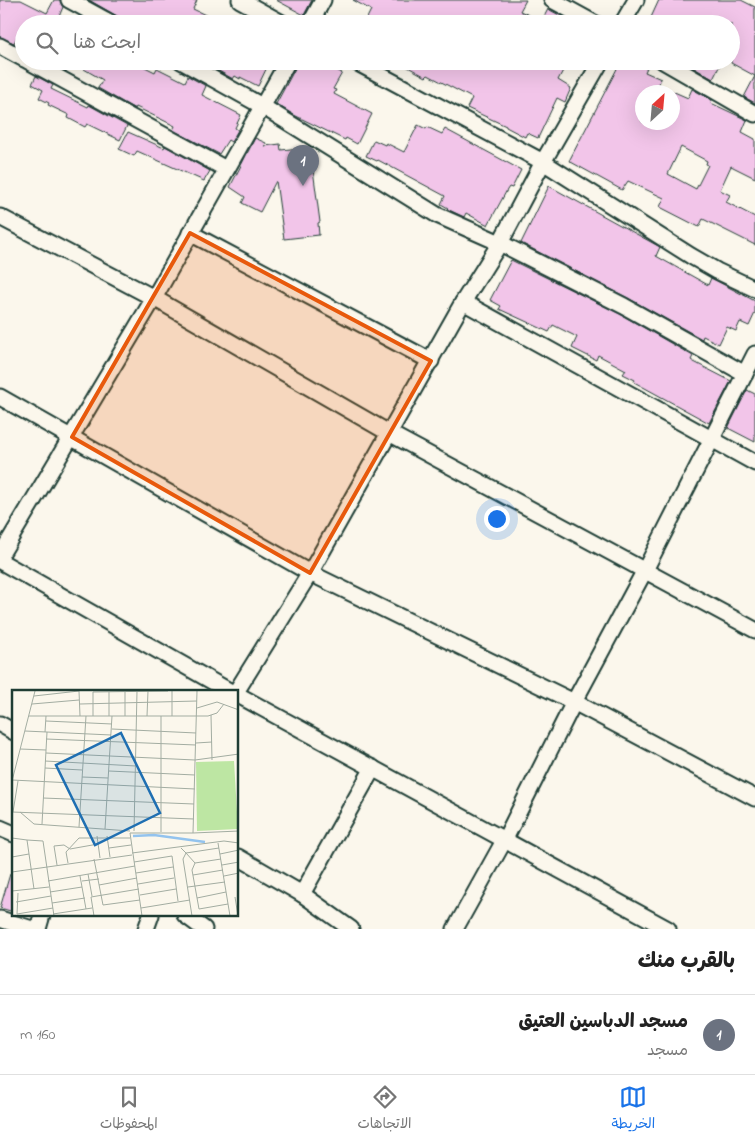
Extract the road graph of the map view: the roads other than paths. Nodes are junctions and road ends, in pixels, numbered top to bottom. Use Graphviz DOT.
graph roads {
  1 [pos="69,0"];
  2 [pos="240,0"];
  3 [pos="323,0"];
  4 [pos="552,0"];
  5 [pos="636,0"];
  6 [pos="96,15"];
  7 [pos="268,15"];
  8 [pos="315,15"];
  9 [pos="580,15"];
  10 [pos="627,15"];
  11 [pos="0,46"];
  12 [pos="15,54"];
  13 [pos="44,70"];
  14 [pos="197,70"];
  15 [pos="283,70"];
  16 [pos="371,70"];
  17 [pos="596,70"];
  18 [pos="679,70"];
  19 [pos="262,106"];
  20 [pos="755,114"];
  21 [pos="543,162"];
  22 [pos="226,169"];
  23 [pos="0,217"];
  24 [pos="190,233"];
  25 [pos="500,243"];
  26 [pos="755,289"];
  27 [pos="154,298"];
  28 [pos="463,302"];
  29 [pos="755,354"];
  30 [pos="430,361"];
  31 [pos="745,374"];
  32 [pos="0,397"];
  33 [pos="389,433"];
  34 [pos="72,437"];
  35 [pos="711,440"];
  36 [pos="755,463"];
  37 [pos="0,556"];
  38 [pos="0,561"];
  39 [pos="644,570"];
  40 [pos="310,573"];
  41 [pos="755,630"];
  42 [pos="227,690"];
  43 [pos="237,690"];
  44 [pos="239,696"];
  45 [pos="574,702"];
  46 [pos="0,724"];
  47 [pos="12,731"];
  48 [pos="373,768"];
  49 [pos="755,798"];
  50 [pos="0,828"];
  51 [pos="12,833"];
  52 [pos="505,839"];
  53 [pos="239,858"];
  54 [pos="302,894"];
  55 [pos="42,916"];
  56 [pos="150,916"];
  57 [pos="186,916"];
  58 [pos="0,919"];
  59 [pos="32,929"];
  60 [pos="38,929"];
  61 [pos="146,929"];
  62 [pos="204,929"];
  63 [pos="351,929"];
  64 [pos="455,929"];
  65 [pos="668,929"];
  1 -- 6 [label="street"];
  2 -- 7 [label="street"];
  3 -- 8 [label="street"];
  4 -- 9 [label="street"];
  5 -- 10 [label="street"];
  11 -- 12 [label="street"];
  13 -- 22 [label="street"];
  14 -- 19 [label="street"];
  15 -- 19 [label="street"];
  16 -- 21 [label="street"];
  17 -- 21 [label="street"];
  18 -- 20 [label="street"];
  19 -- 22 [label="street"];
  19 -- 25 [label="street"];
  21 -- 25 [label="street"];
  21 -- 26 [label="street"];
  22 -- 24 [label="street"];
  23 -- 27 [label="street"];
  24 -- 27 [label="street"];
  24 -- 30 [label="street"];
  25 -- 28 [label="street"];
  25 -- 31 [label="street"];
  27 -- 33 [label="street"];
  27 -- 34 [label="street"];
  28 -- 30 [label="street"];
  28 -- 35 [label="street"];
  29 -- 31 [label="street"];
  30 -- 33 [label="street"];
  31 -- 35 [label="street"];
  32 -- 34 [label="street"];
  33 -- 39 [label="street"];
  33 -- 40 [label="street"];
  34 -- 37 [label="street"];
  34 -- 40 [label="street"];
  35 -- 36 [label="street"];
  35 -- 39 [label="street"];
  38 -- 42 [label="street"];
  39 -- 41 [label="street"];
  39 -- 45 [label="street"];
  40 -- 43 [label="street"];
  40 -- 45 [label="street"];
  44 -- 48 [label="street"];
  45 -- 49 [label="street"];
  45 -- 52 [label="street"];
  46 -- 47 [label="street"];
  48 -- 52 [label="street"];
  48 -- 54 [label="street"];
  50 -- 51 [label="street"];
  52 -- 64 [label="street"];
  52 -- 65 [label="street"];
  53 -- 54 [label="street"];
  54 -- 63 [label="street"];
  55 -- 60 [label="street"];
  56 -- 61 [label="street"];
  57 -- 62 [label="street"];
  58 -- 59 [label="street"];
}
